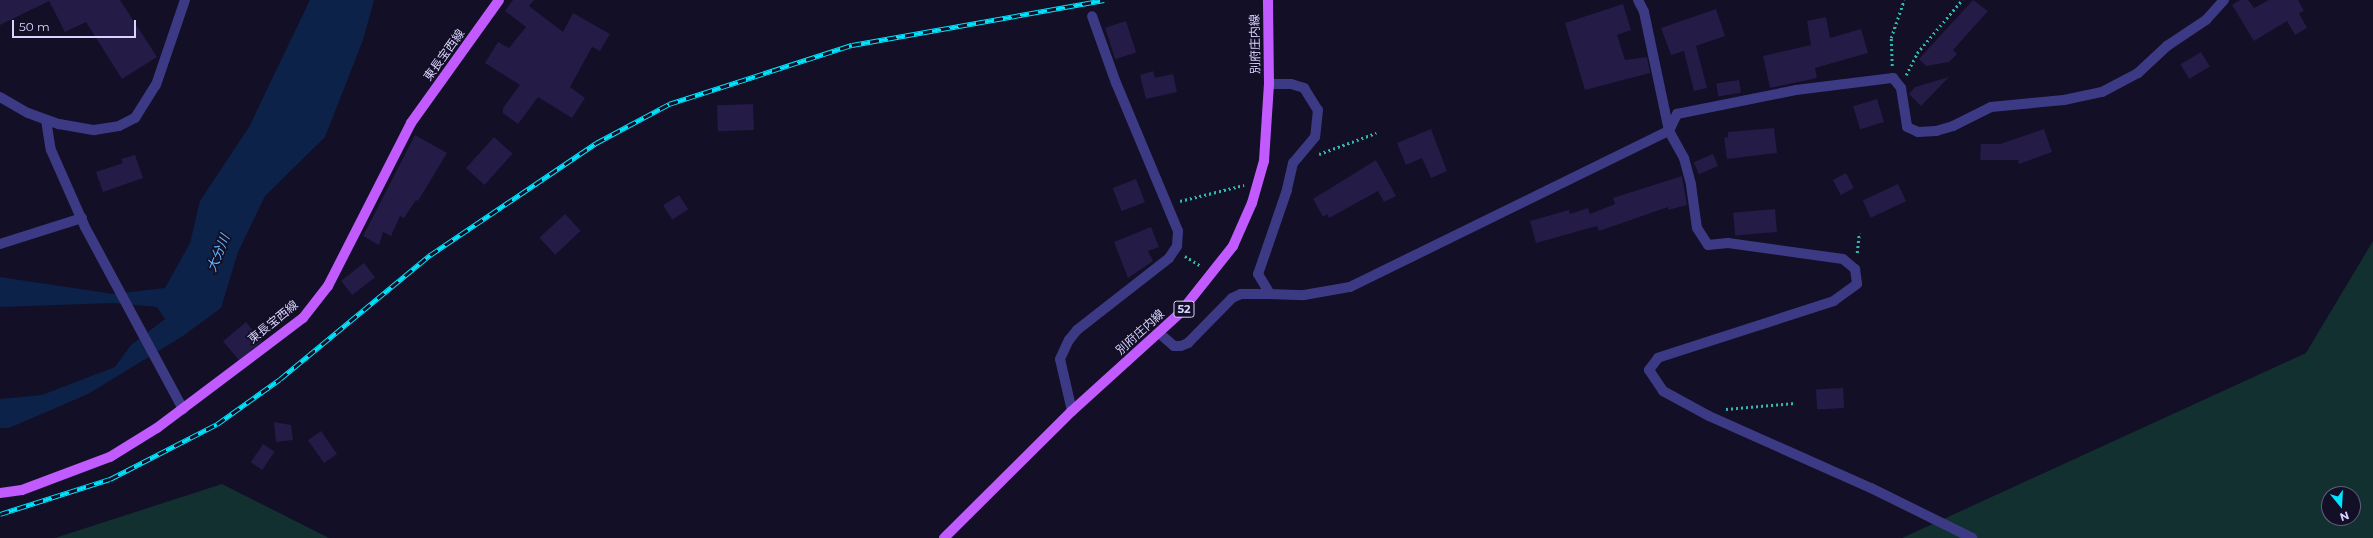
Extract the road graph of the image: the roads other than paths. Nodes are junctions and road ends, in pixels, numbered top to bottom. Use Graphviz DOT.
graph roads {
  1 [pos="185,0"];
  2 [pos="499,0"];
  3 [pos="1268,0"];
  4 [pos="1638,0"];
  5 [pos="2224,0"];
  6 [pos="1092,16"];
  7 [pos="1269,84"];
  8 [pos="0,97"];
  9 [pos="46,120"];
  10 [pos="1669,131"];
  11 [pos="83,222"];
  12 [pos="0,244"];
  13 [pos="1270,294"];
  14 [pos="1159,333"];
  15 [pos="183,409"];
  16 [pos="1072,411"];
  17 [pos="0,493"];
  18 [pos="944,538"];
  19 [pos="1972,538"];
  1 -- 9 [label="street"];
  2 -- 15 [label="main road, 東長宝西線"];
  3 -- 7 [label="main road, 別府庄内線 / 52"];
  4 -- 10 [label="street"];
  5 -- 10 [label="street"];
  6 -- 16 [label="street"];
  7 -- 13 [label="street"];
  7 -- 14 [label="main road, 別府庄内線 / 52"];
  8 -- 9 [label="street"];
  9 -- 11 [label="street"];
  10 -- 13 [label="street"];
  10 -- 19 [label="street"];
  11 -- 12 [label="street"];
  11 -- 15 [label="street"];
  13 -- 14 [label="street"];
  14 -- 16 [label="main road, 別府庄内線 / 52"];
  15 -- 17 [label="main road, 東長宝西線"];
  16 -- 18 [label="main road, 別府庄内線 / 52"];
}
